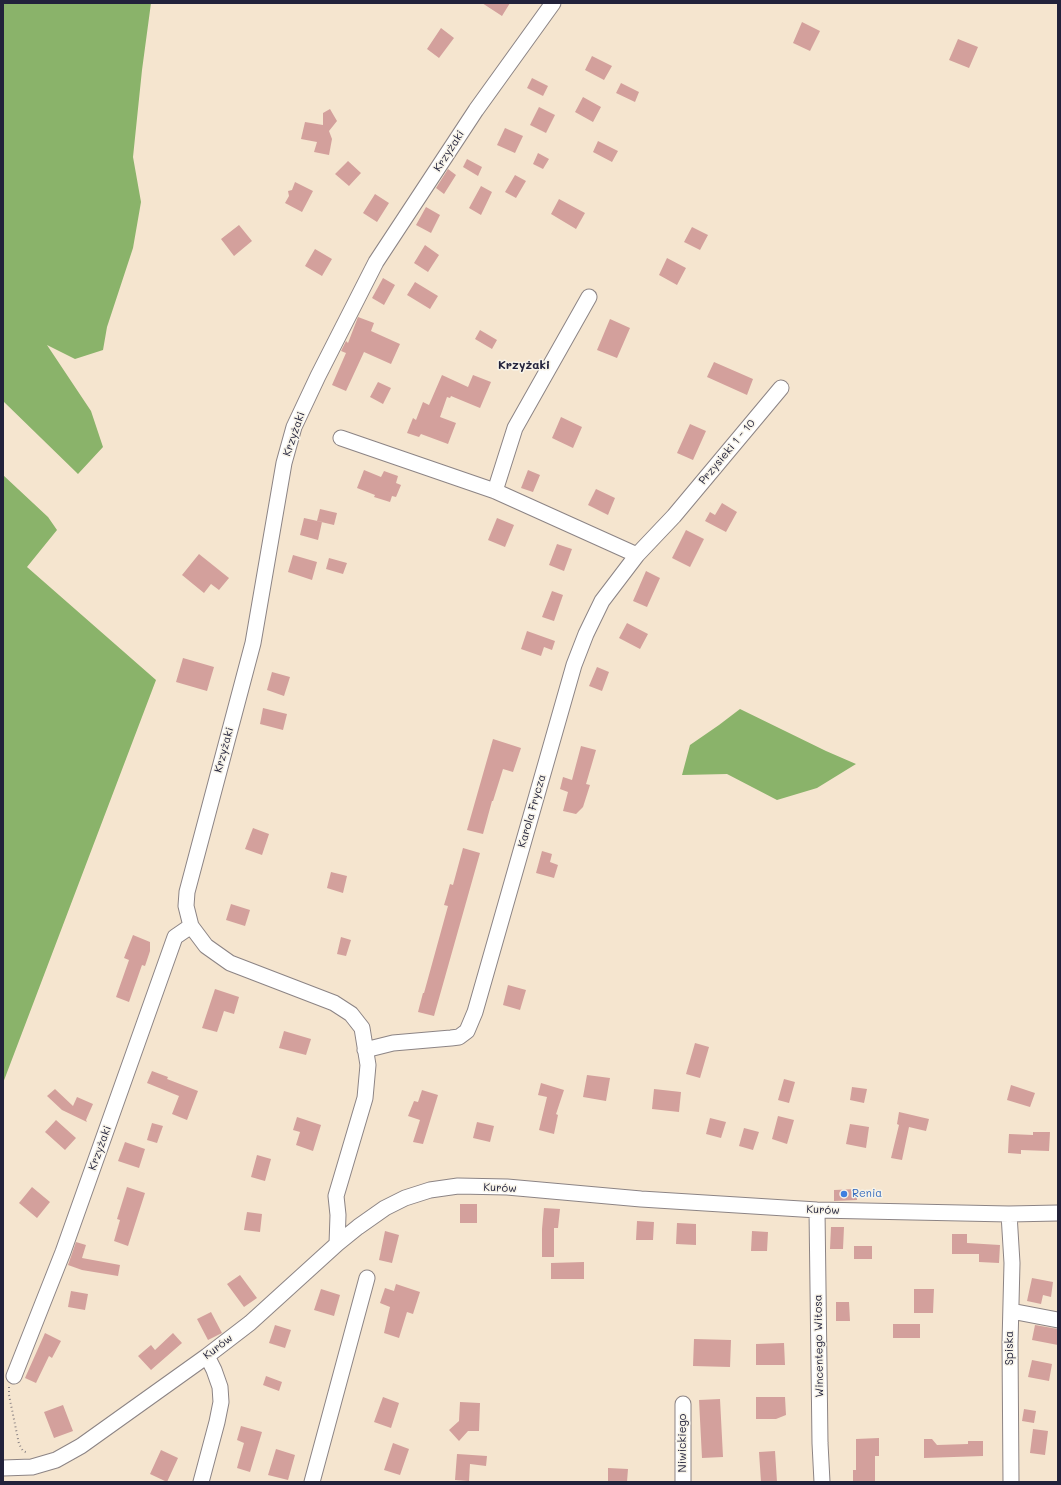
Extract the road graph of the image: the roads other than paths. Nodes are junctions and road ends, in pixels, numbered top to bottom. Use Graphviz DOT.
graph roads {
  1 [pos="553,3"];
  2 [pos="590,297"];
  3 [pos="781,388"];
  4 [pos="341,438"];
  5 [pos="495,491"];
  6 [pos="674,516"];
  7 [pos="637,555"];
  8 [pos="191,926"];
  9 [pos="365,1050"];
  10 [pos="817,1210"];
  11 [pos="1057,1211"];
  12 [pos="1010,1214"];
  13 [pos="338,1215"];
  14 [pos="358,1227"];
  15 [pos="337,1244"];
  16 [pos="367,1278"];
  17 [pos="1011,1311"];
  18 [pos="1058,1320"];
  19 [pos="207,1356"];
  20 [pos="14,1376"];
  21 [pos="683,1404"];
  22 [pos="3,1468"];
  23 [pos="201,1482"];
  24 [pos="312,1482"];
  25 [pos="683,1482"];
  26 [pos="822,1482"];
  27 [pos="1011,1482"];
  1 -- 8 [label="street, Krzyżaki"];
  2 -- 5 [label="street"];
  3 -- 6 [label="street, Przysieki 1 - 10"];
  4 -- 5 [label="street"];
  5 -- 7 [label="street"];
  6 -- 7 [label="street, Karola Frycza"];
  7 -- 9 [label="street, Karola Frycza"];
  8 -- 9 [label="street, Krzyżaki"];
  8 -- 20 [label="street, Krzyżaki"];
  9 -- 13 [label="street, Krzyżaki"];
  10 -- 12 [label="street, Kurów"];
  10 -- 14 [label="street, Kurów"];
  10 -- 26 [label="street, Wincentego Witosa"];
  11 -- 12 [label="street, Kurów"];
  12 -- 17 [label="street, Spiska"];
  13 -- 14 [label="street"];
  13 -- 15 [label="street, Krzyżaki"];
  14 -- 15 [label="street, Kurów"];
  15 -- 19 [label="street, Kurów"];
  16 -- 24 [label="street"];
  17 -- 18 [label="street"];
  17 -- 27 [label="street, Spiska"];
  19 -- 22 [label="street, Kurów"];
  19 -- 23 [label="street"];
  21 -- 25 [label="street, Niwickiego"];
}
